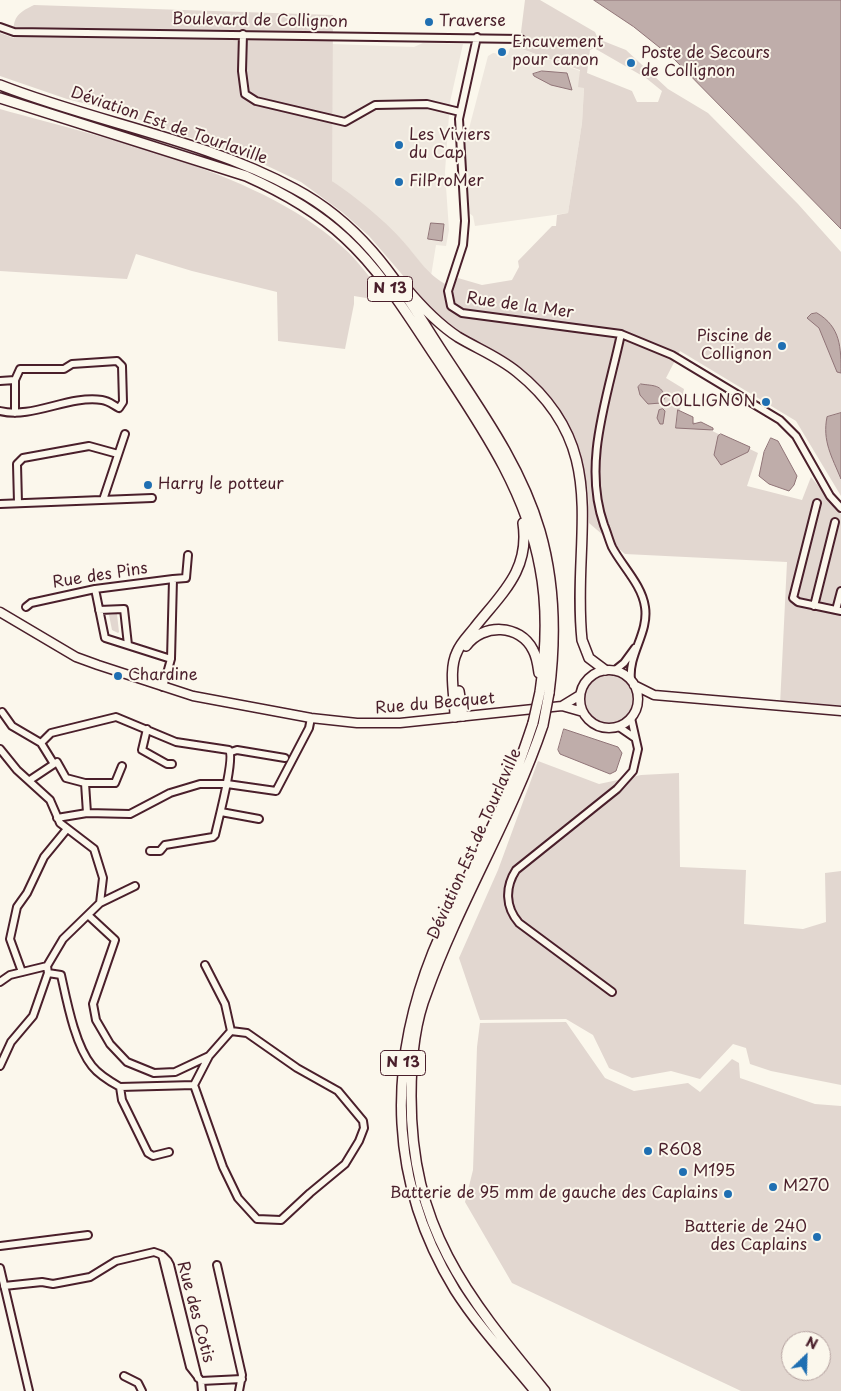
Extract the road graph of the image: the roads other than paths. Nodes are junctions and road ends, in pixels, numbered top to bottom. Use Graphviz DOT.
graph roads {
  1 [pos="0,27"];
  2 [pos="243,34"];
  3 [pos="477,37"];
  4 [pos="521,39"];
  5 [pos="0,85"];
  6 [pos="0,98"];
  7 [pos="460,112"];
  8 [pos="373,252"];
  9 [pos="621,334"];
  10 [pos="0,380"];
  11 [pos="15,380"];
  12 [pos="0,411"];
  13 [pos="15,413"];
  14 [pos="126,434"];
  15 [pos="118,454"];
  16 [pos="152,498"];
  17 [pos="103,500"];
  18 [pos="520,500"];
  19 [pos="18,502"];
  20 [pos="817,503"];
  21 [pos="0,504"];
  22 [pos="841,508"];
  23 [pos="835,522"];
  24 [pos="188,555"];
  25 [pos="173,580"];
  26 [pos="95,589"];
  27 [pos="841,592"];
  28 [pos="814,606"];
  29 [pos="26,608"];
  30 [pos="99,610"];
  31 [pos="839,611"];
  32 [pos="0,612"];
  33 [pos="637,645"];
  34 [pos="128,646"];
  35 [pos="171,659"];
  36 [pos="610,671"];
  37 [pos="541,682"];
  38 [pos="632,683"];
  39 [pos="163,688"];
  40 [pos="580,695"];
  41 [pos="654,695"];
  42 [pos="637,703"];
  43 [pos="562,706"];
  44 [pos="841,711"];
  45 [pos="2,712"];
  46 [pos="582,712"];
  47 [pos="460,716"];
  48 [pos="311,718"];
  49 [pos="631,718"];
  50 [pos="619,727"];
  51 [pos="147,729"];
  52 [pos="636,738"];
  53 [pos="41,743"];
  54 [pos="0,749"];
  55 [pos="231,752"];
  56 [pos="285,758"];
  57 [pos="54,764"];
  58 [pos="172,764"];
  59 [pos="122,766"];
  60 [pos="30,780"];
  61 [pos="85,783"];
  62 [pos="226,784"];
  63 [pos="221,812"];
  64 [pos="87,813"];
  65 [pos="57,818"];
  66 [pos="259,820"];
  67 [pos="66,829"];
  68 [pos="150,852"];
  69 [pos="135,886"];
  70 [pos="100,903"];
  71 [pos="88,915"];
  72 [pos="205,965"];
  73 [pos="47,969"];
  74 [pos="22,972"];
  75 [pos="0,982"];
  76 [pos="612,992"];
  77 [pos="231,1031"];
  78 [pos="209,1056"];
  79 [pos="0,1066"];
  80 [pos="194,1085"];
  81 [pos="120,1087"];
  82 [pos="169,1152"];
  83 [pos="88,1235"];
  84 [pos="0,1246"];
  85 [pos="217,1265"];
  86 [pos="0,1268"];
  87 [pos="4,1286"];
  88 [pos="124,1376"];
  89 [pos="242,1379"];
  90 [pos="200,1380"];
  91 [pos="29,1391"];
  92 [pos="142,1391"];
  93 [pos="202,1391"];
  94 [pos="239,1391"];
  95 [pos="535,1391"];
  96 [pos="545,1391"];
  1 -- 2 [label="street, Boulevard de Collignon"];
  2 -- 3 [label="street, Boulevard de Collignon"];
  2 -- 7 [label="street"];
  3 -- 4 [label="street, Boulevard de Collignon"];
  3 -- 7 [label="street, Rue de la Mer"];
  5 -- 8 [label="highway, Déviation Est de Tourlaville / N 13"];
  6 -- 18 [label="highway, Déviation Est de Tourlaville / N 13"];
  7 -- 9 [label="street, Rue de la Mer"];
  8 -- 36 [label="highway"];
  8 -- 96 [label="highway, Déviation Est de Tourlaville / N 13, bridge"];
  9 -- 22 [label="street, Rue de la Mer"];
  9 -- 33 [label="street"];
  10 -- 11 [label="street"];
  11 -- 13 [label="street"];
  11 -- 13 [label="street"];
  12 -- 13 [label="street"];
  14 -- 15 [label="street"];
  15 -- 17 [label="street"];
  15 -- 19 [label="street"];
  16 -- 17 [label="street"];
  17 -- 19 [label="street"];
  18 -- 37 [label="highway, Déviation Est de Tourlaville / N 13"];
  18 -- 47 [label="highway"];
  19 -- 21 [label="street"];
  20 -- 28 [label="street"];
  23 -- 28 [label="street"];
  24 -- 25 [label="street"];
  25 -- 26 [label="street, Rue des Pins"];
  25 -- 35 [label="street"];
  26 -- 29 [label="street, Rue des Pins"];
  26 -- 30 [label="street"];
  27 -- 31 [label="street"];
  28 -- 31 [label="street"];
  30 -- 34 [label="street"];
  30 -- 34 [label="street"];
  32 -- 39 [label="main road, Rue du Becquet"];
  33 -- 36 [label="street"];
  33 -- 38 [label="street"];
  34 -- 35 [label="street"];
  35 -- 39 [label="street"];
  36 -- 38 [label="main road"];
  36 -- 40 [label="main road"];
  37 -- 47 [label="highway"];
  37 -- 95 [label="highway, Déviation Est de Tourlaville / N 13, bridge"];
  38 -- 41 [label="main road"];
  38 -- 42 [label="main road"];
  39 -- 48 [label="main road, Rue du Becquet"];
  40 -- 43 [label="main road, Rue du Becquet"];
  40 -- 46 [label="main road"];
  41 -- 42 [label="main road"];
  41 -- 44 [label="main road"];
  42 -- 49 [label="main road"];
  43 -- 46 [label="main road, Rue du Becquet"];
  43 -- 47 [label="main road, Rue du Becquet"];
  45 -- 53 [label="street"];
  46 -- 50 [label="main road"];
  47 -- 48 [label="main road, Rue du Becquet"];
  48 -- 62 [label="street"];
  49 -- 50 [label="main road"];
  49 -- 52 [label="street"];
  50 -- 52 [label="street"];
  51 -- 53 [label="street"];
  51 -- 55 [label="street"];
  51 -- 58 [label="street"];
  52 -- 76 [label="street"];
  53 -- 57 [label="street"];
  54 -- 60 [label="street"];
  55 -- 56 [label="street"];
  55 -- 62 [label="street"];
  57 -- 60 [label="street"];
  57 -- 61 [label="street"];
  59 -- 61 [label="street"];
  60 -- 65 [label="street"];
  61 -- 64 [label="street"];
  62 -- 63 [label="street"];
  62 -- 64 [label="street"];
  63 -- 66 [label="street"];
  63 -- 68 [label="street"];
  64 -- 65 [label="street"];
  65 -- 67 [label="street"];
  67 -- 70 [label="street"];
  67 -- 74 [label="street"];
  69 -- 70 [label="street"];
  70 -- 71 [label="street"];
  71 -- 73 [label="street"];
  71 -- 78 [label="street"];
  72 -- 77 [label="street"];
  73 -- 74 [label="street"];
  73 -- 79 [label="street"];
  73 -- 81 [label="street"];
  74 -- 75 [label="street"];
  77 -- 78 [label="street"];
  77 -- 80 [label="street"];
  78 -- 80 [label="street"];
  80 -- 81 [label="street"];
  81 -- 82 [label="street"];
  83 -- 84 [label="street"];
  85 -- 89 [label="street"];
  86 -- 87 [label="street"];
  87 -- 90 [label="street, Rue des Cotis"];
  87 -- 91 [label="street"];
  88 -- 92 [label="street"];
  89 -- 90 [label="street"];
  89 -- 94 [label="street"];
  90 -- 93 [label="street, Rue des Cotis"];
}
